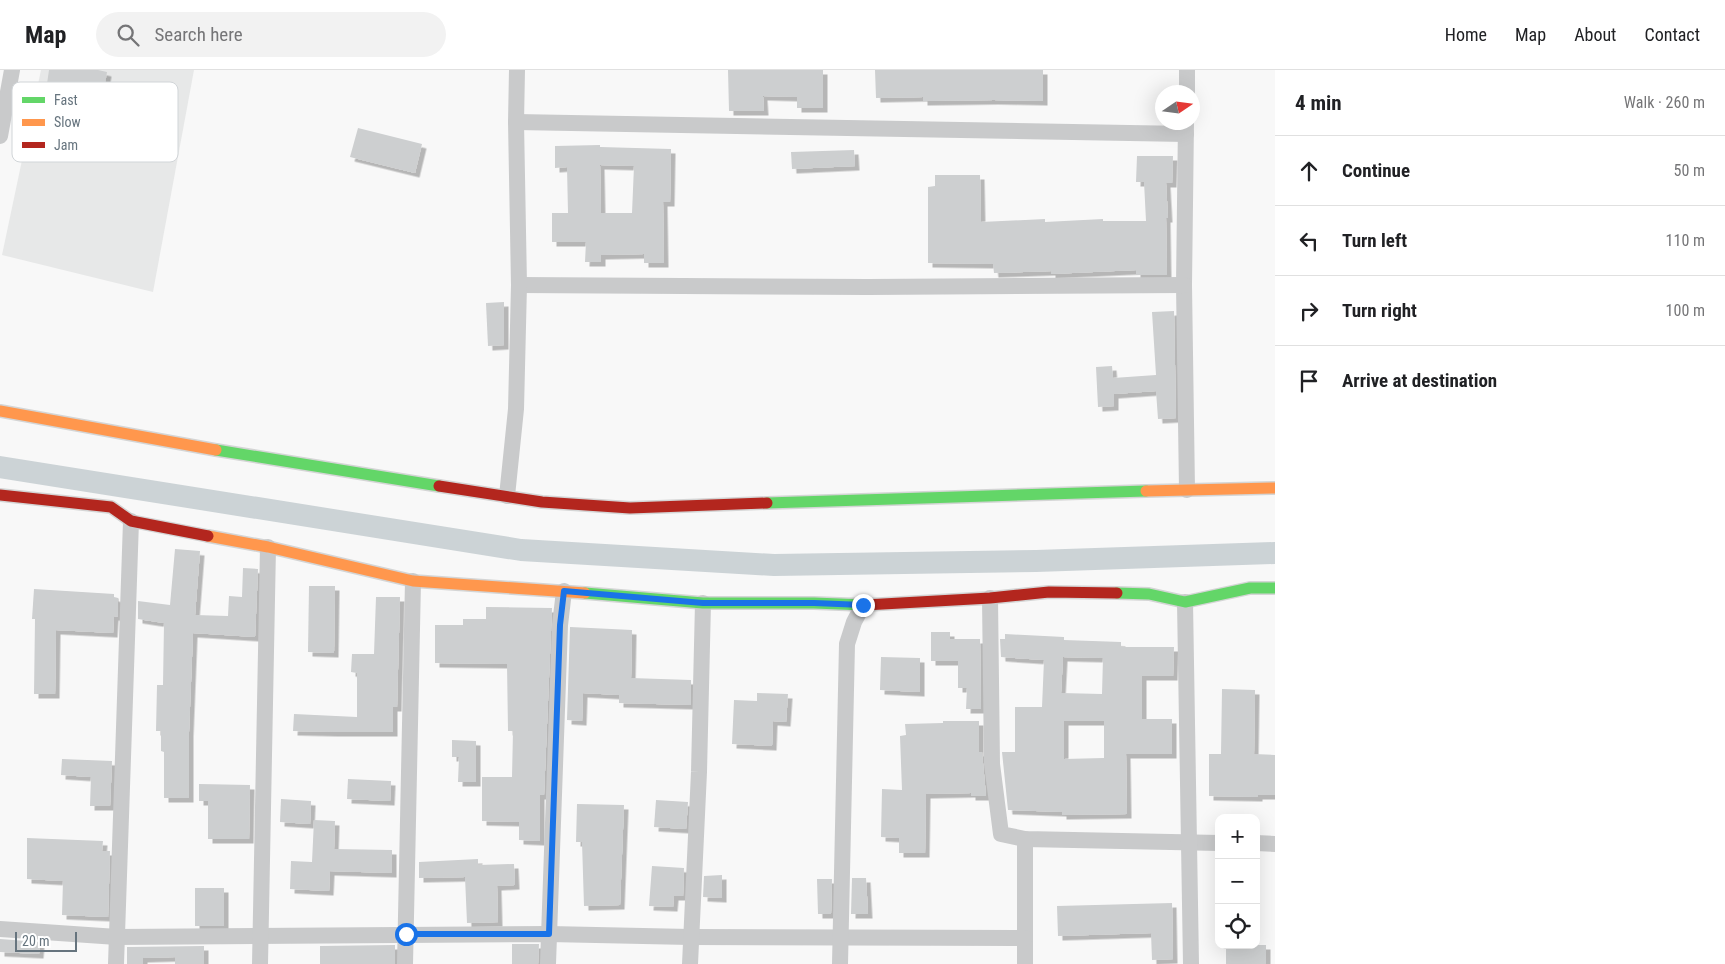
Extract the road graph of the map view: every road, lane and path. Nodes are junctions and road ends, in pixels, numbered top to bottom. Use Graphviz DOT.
graph roads {
  1 [pos="12,70"];
  2 [pos="517,70"];
  3 [pos="1188,70"];
  4 [pos="1187,85"];
  5 [pos="516,122"];
  6 [pos="1155,128"];
  7 [pos="1186,130"];
  8 [pos="0,136"];
  9 [pos="519,285"];
  10 [pos="1184,285"];
  11 [pos="0,411"];
  12 [pos="1275,488"];
  13 [pos="1187,490"];
  14 [pos="0,495"];
  15 [pos="506,496"];
  16 [pos="131,521"];
  17 [pos="268,547"];
  18 [pos="413,581"];
  19 [pos="1275,588"];
  20 [pos="564,591"];
  21 [pos="990,598"];
  22 [pos="1185,602"];
  23 [pos="703,603"];
  24 [pos="863,605"];
  25 [pos="1025,839"];
  26 [pos="1189,842"];
  27 [pos="1215,843"];
  28 [pos="1260,843"];
  29 [pos="1275,844"];
  30 [pos="0,929"];
  31 [pos="406,934"];
  32 [pos="549,934"];
  33 [pos="260,935"];
  34 [pos="117,937"];
  35 [pos="690,937"];
  36 [pos="840,938"];
  37 [pos="1025,938"];
  38 [pos="116,964"];
  39 [pos="260,964"];
  40 [pos="406,964"];
  41 [pos="548,964"];
  42 [pos="690,964"];
  43 [pos="840,964"];
  44 [pos="1025,964"];
  45 [pos="1192,964"];
  1 -- 8 [label="street"];
  2 -- 5 [label="street"];
  3 -- 4 [label="street"];
  5 -- 6 [label="street"];
  5 -- 9 [label="street"];
  7 -- 10 [label="street"];
  9 -- 10 [label="street"];
  9 -- 15 [label="street"];
  10 -- 13 [label="street"];
  11 -- 15 [label="street"];
  12 -- 13 [label="street"];
  13 -- 15 [label="street"];
  14 -- 16 [label="street"];
  16 -- 17 [label="street"];
  16 -- 34 [label="street"];
  17 -- 18 [label="street"];
  17 -- 33 [label="street"];
  18 -- 20 [label="street"];
  18 -- 31 [label="street"];
  19 -- 22 [label="street"];
  20 -- 23 [label="street"];
  20 -- 32 [label="street"];
  21 -- 22 [label="street"];
  21 -- 24 [label="street"];
  21 -- 25 [label="street"];
  22 -- 26 [label="street"];
  23 -- 24 [label="street"];
  23 -- 35 [label="street"];
  24 -- 36 [label="street"];
  25 -- 26 [label="street"];
  25 -- 37 [label="street"];
  26 -- 27 [label="street"];
  26 -- 45 [label="street"];
  28 -- 29 [label="street"];
  30 -- 34 [label="street"];
  31 -- 32 [label="street"];
  31 -- 33 [label="street"];
  31 -- 40 [label="street"];
  32 -- 35 [label="street"];
  32 -- 41 [label="street"];
  33 -- 34 [label="street"];
  33 -- 39 [label="street"];
  34 -- 38 [label="street"];
  35 -- 36 [label="street"];
  35 -- 42 [label="street"];
  36 -- 37 [label="street"];
  36 -- 43 [label="street"];
  37 -- 44 [label="street"];
}
